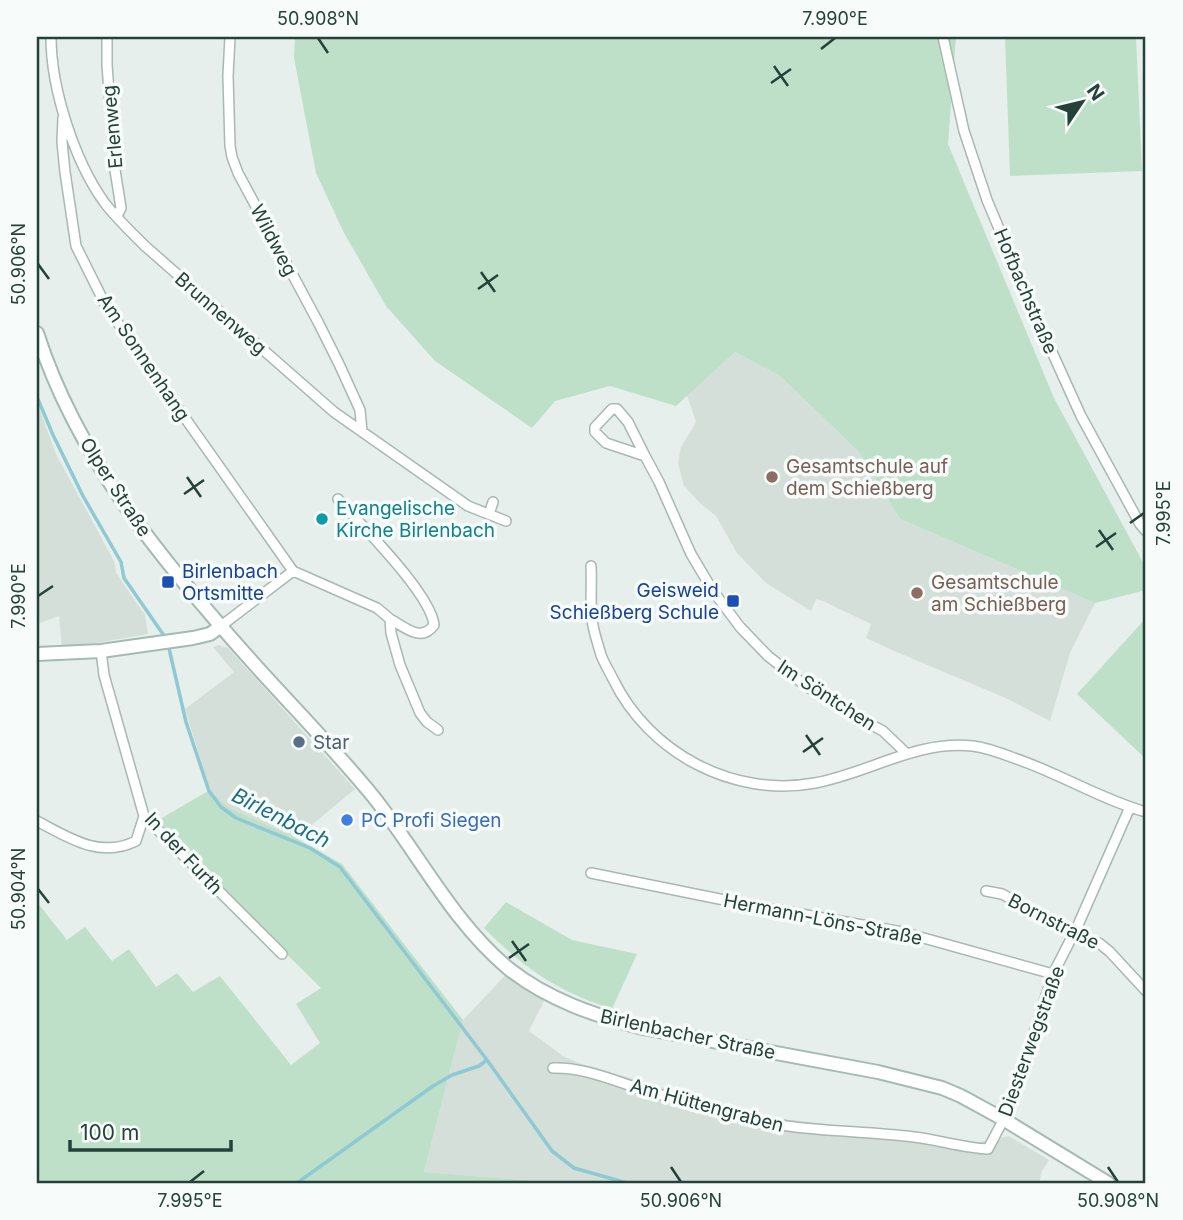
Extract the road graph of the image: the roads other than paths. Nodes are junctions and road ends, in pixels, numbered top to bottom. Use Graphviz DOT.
graph roads {
  1 [pos="51,37"];
  2 [pos="107,37"];
  3 [pos="230,37"];
  4 [pos="943,37"];
  5 [pos="63,116"];
  6 [pos="117,216"];
  7 [pos="37,333"];
  8 [pos="362,432"];
  9 [pos="645,456"];
  10 [pos="338,499"];
  11 [pos="493,502"];
  12 [pos="489,514"];
  13 [pos="506,521"];
  14 [pos="1146,531"];
  15 [pos="591,566"];
  16 [pos="293,571"];
  17 [pos="390,619"];
  18 [pos="221,626"];
  19 [pos="101,651"];
  20 [pos="37,654"];
  21 [pos="438,730"];
  22 [pos="906,753"];
  23 [pos="1130,807"];
  24 [pos="1146,812"];
  25 [pos="144,816"];
  26 [pos="37,821"];
  27 [pos="591,873"];
  28 [pos="986,891"];
  29 [pos="1076,929"];
  30 [pos="282,954"];
  31 [pos="1054,974"];
  32 [pos="1146,991"];
  33 [pos="553,1068"];
  34 [pos="1003,1119"];
  35 [pos="988,1149"];
  36 [pos="1108,1183"];
  1 -- 5 [label="street, Brunnenweg"];
  2 -- 6 [label="street, Erlenweg"];
  3 -- 8 [label="street, Wildweg"];
  4 -- 14 [label="street, Hofbachstraße"];
  5 -- 6 [label="street, Brunnenweg"];
  5 -- 16 [label="street, Am Sonnenhang"];
  6 -- 8 [label="street, Brunnenweg"];
  7 -- 18 [label="main road, Olper Straße"];
  8 -- 12 [label="street, Brunnenweg"];
  9 -- 9 [label="street, Im Söntchen"];
  9 -- 22 [label="street, Im Söntchen"];
  10 -- 17 [label="street"];
  11 -- 12 [label="street"];
  12 -- 13 [label="street, Brunnenweg"];
  15 -- 22 [label="street"];
  16 -- 17 [label="street"];
  16 -- 18 [label="street"];
  17 -- 21 [label="street"];
  18 -- 19 [label="main road"];
  18 -- 34 [label="main road, Birlenbacher Straße"];
  19 -- 20 [label="main road"];
  19 -- 25 [label="street, In der Furth"];
  22 -- 23 [label="street"];
  23 -- 24 [label="street"];
  23 -- 29 [label="street, Diesterwegstraße"];
  25 -- 26 [label="street"];
  25 -- 30 [label="street, In der Furth"];
  27 -- 31 [label="street, Hermann-Löns-Straße"];
  28 -- 29 [label="street, Bornstraße"];
  29 -- 31 [label="street, Diesterwegstraße"];
  29 -- 32 [label="street, Bornstraße"];
  31 -- 34 [label="street, Diesterwegstraße"];
  33 -- 35 [label="street, Am Hüttengraben"];
  34 -- 35 [label="street, Diesterwegstraße"];
  34 -- 36 [label="main road, Birlenbacher Straße"];
}
